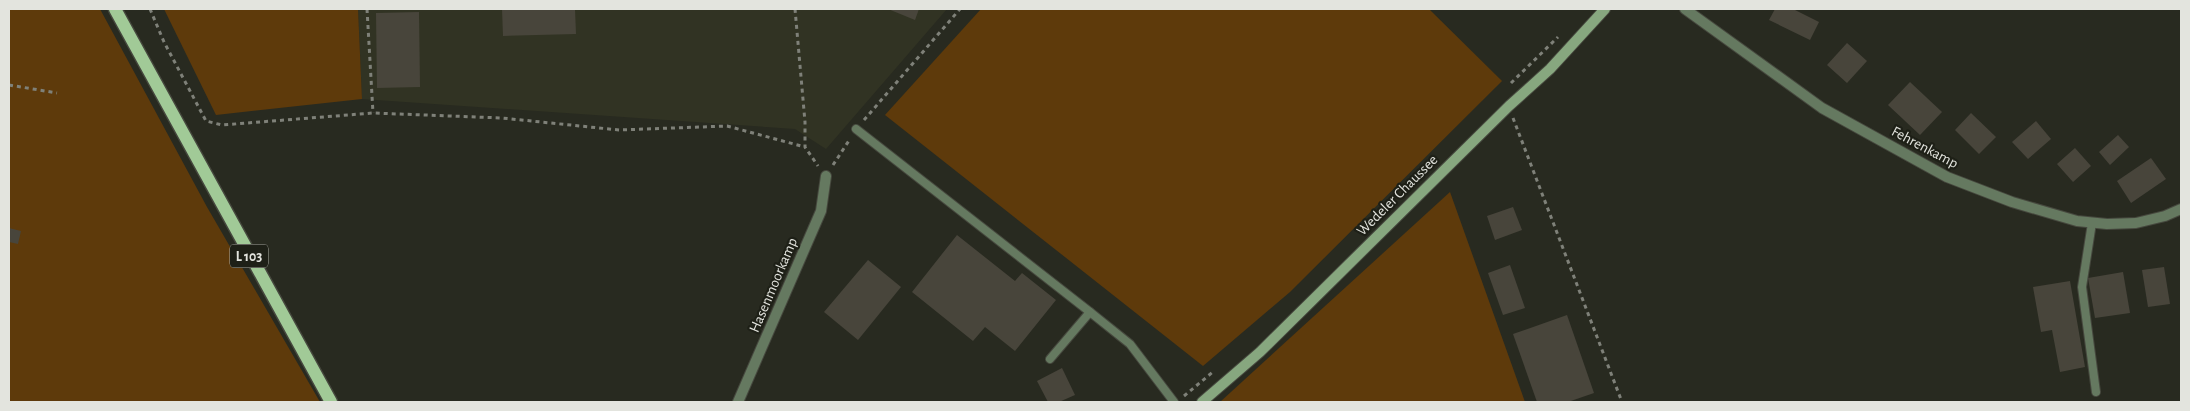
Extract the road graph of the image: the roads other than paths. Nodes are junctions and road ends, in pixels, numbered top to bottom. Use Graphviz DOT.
graph roads {
  1 [pos="115,9"];
  2 [pos="1605,9"];
  3 [pos="1685,9"];
  4 [pos="856,129"];
  5 [pos="826,176"];
  6 [pos="2181,209"];
  7 [pos="2092,223"];
  8 [pos="1090,312"];
  9 [pos="1050,359"];
  10 [pos="2096,392"];
  11 [pos="1204,400"];
  12 [pos="331,402"];
  13 [pos="738,402"];
  14 [pos="1174,402"];
  1 -- 12 [label="main road, L 103"];
  2 -- 11 [label="main road, Wedeler Chaussee"];
  3 -- 7 [label="street, Fehrenkamp"];
  4 -- 8 [label="lane"];
  5 -- 13 [label="street, Hasenmoorkamp"];
  6 -- 7 [label="street, Fehrenkamp"];
  7 -- 10 [label="lane"];
  8 -- 9 [label="lane"];
  8 -- 14 [label="lane"];
}
